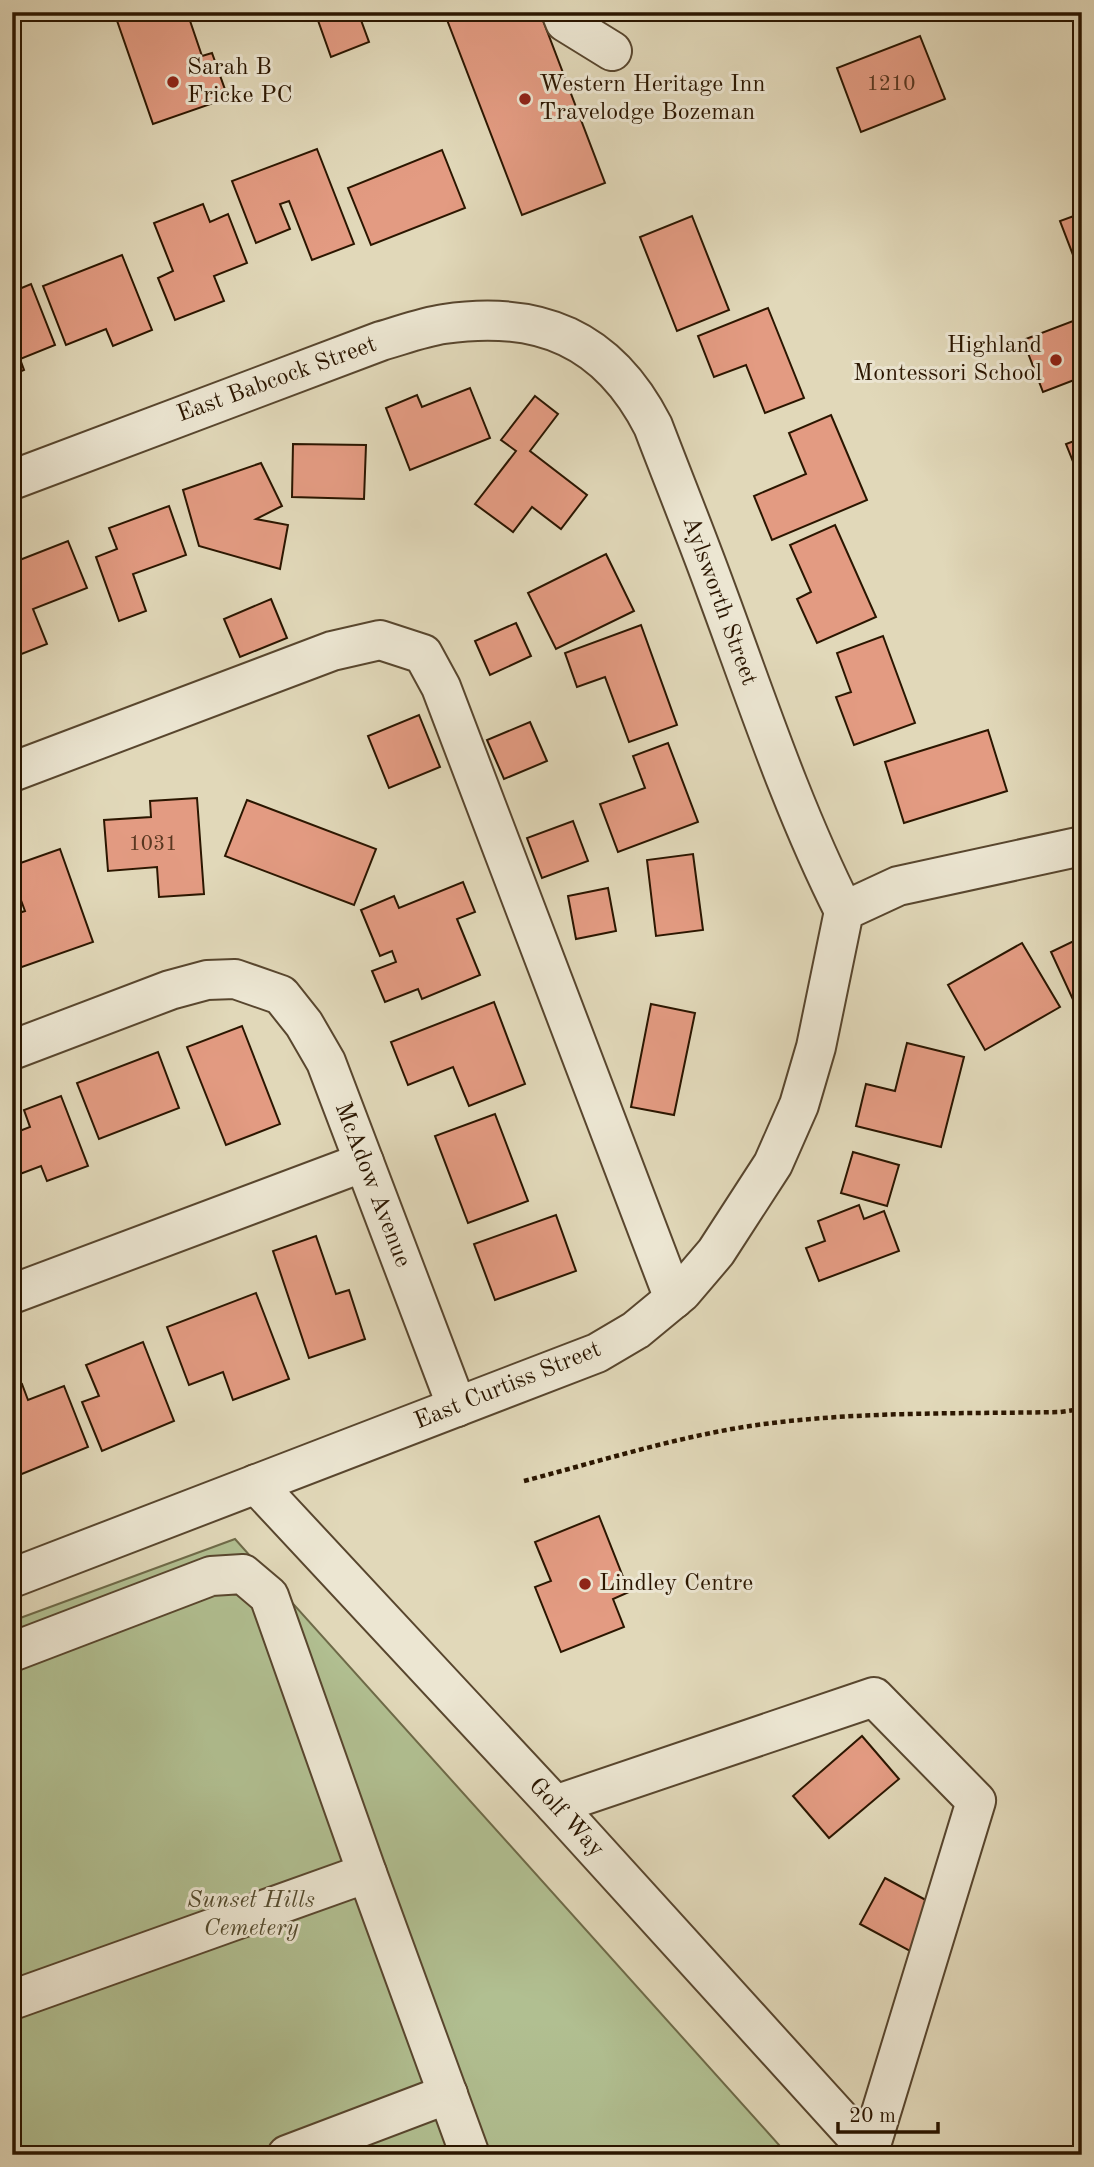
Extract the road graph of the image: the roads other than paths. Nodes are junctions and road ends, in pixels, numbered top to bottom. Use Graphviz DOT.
graph roads {
  1 [pos="561,12"];
  2 [pos="612,51"];
  3 [pos="548,328"];
  4 [pos="12,480"];
  5 [pos="12,772"];
  6 [pos="1082,846"];
  7 [pos="844,911"];
  8 [pos="12,1050"];
  9 [pos="364,1162"];
  10 [pos="12,1294"];
  11 [pos="674,1299"];
  12 [pos="457,1407"];
  13 [pos="256,1484"];
  14 [pos="12,1578"];
  15 [pos="12,1652"];
  16 [pos="555,1805"];
  17 [pos="368,1873"];
  18 [pos="12,2000"];
  19 [pos="448,2094"];
  20 [pos="871,2153"];
  21 [pos="287,2155"];
  22 [pos="470,2155"];
  1 -- 2 [label="street"];
  3 -- 4 [label="street, East Babcock Street"];
  3 -- 7 [label="street, Aylsworth Street"];
  5 -- 11 [label="street"];
  6 -- 7 [label="street"];
  7 -- 11 [label="street, East Curtiss Street"];
  8 -- 9 [label="street, McAdow Avenue"];
  9 -- 10 [label="street"];
  9 -- 12 [label="street, McAdow Avenue"];
  11 -- 12 [label="street, East Curtiss Street"];
  12 -- 13 [label="street, East Curtiss Street"];
  13 -- 14 [label="street, East Curtiss Street"];
  13 -- 16 [label="street, Golf Way"];
  15 -- 17 [label="street"];
  16 -- 20 [label="street, Golf Way"];
  16 -- 20 [label="street"];
  17 -- 18 [label="street"];
  17 -- 19 [label="street"];
  19 -- 21 [label="street"];
  19 -- 22 [label="street"];
}
